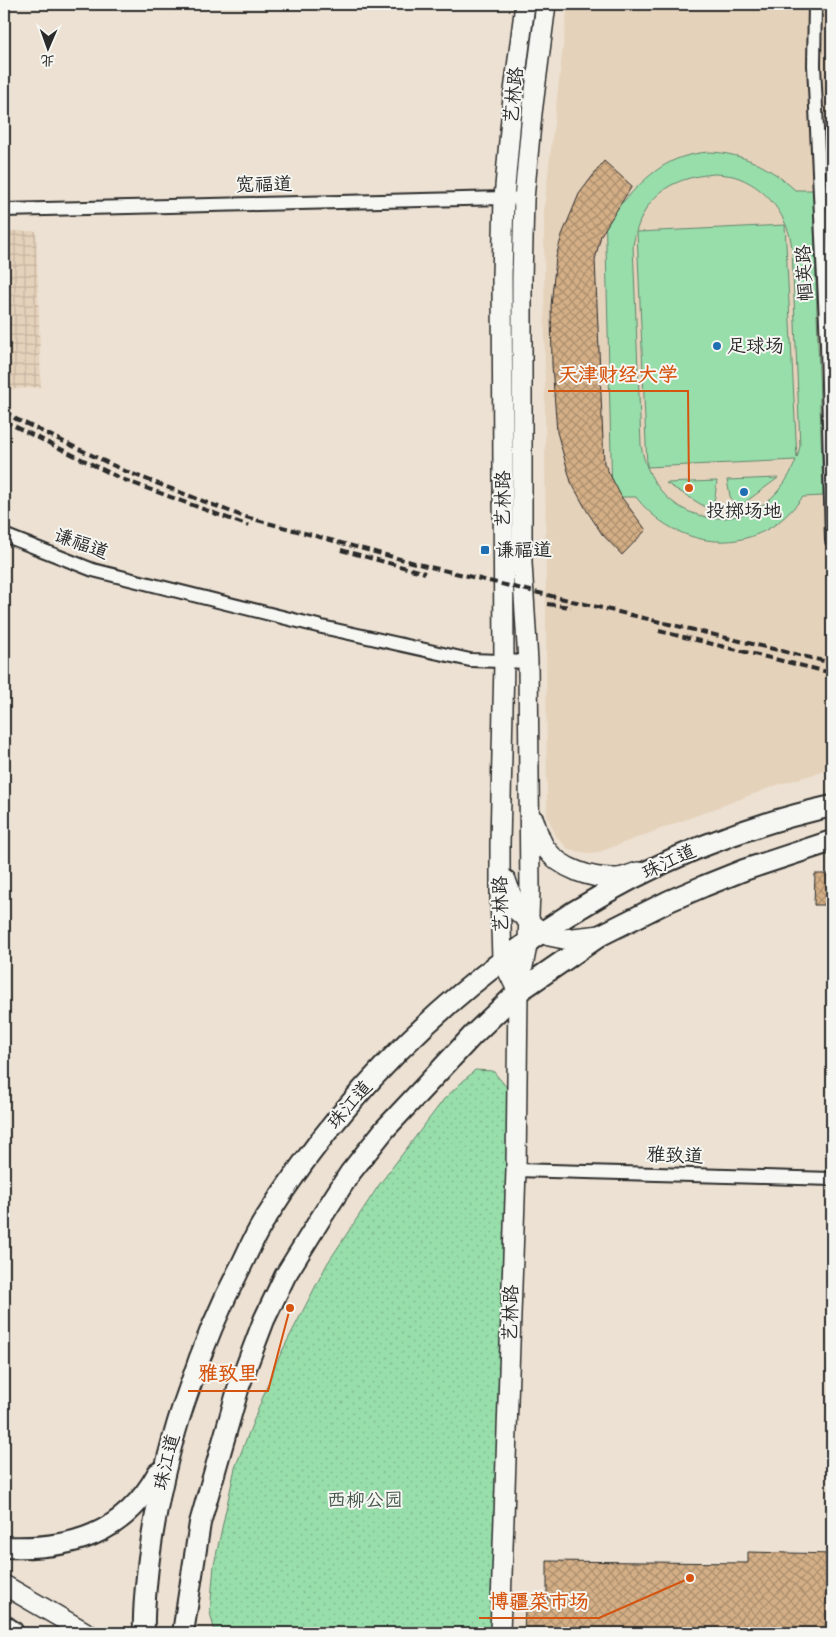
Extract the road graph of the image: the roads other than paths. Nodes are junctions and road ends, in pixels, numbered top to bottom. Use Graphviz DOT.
graph roads {
  1 [pos="525,4"];
  2 [pos="546,4"];
  3 [pos="815,4"];
  4 [pos="504,198"];
  5 [pos="524,199"];
  6 [pos="4,210"];
  7 [pos="4,535"];
  8 [pos="832,541"];
  9 [pos="504,662"];
  10 [pos="528,662"];
  11 [pos="530,797"];
  12 [pos="832,806"];
  13 [pos="832,841"];
  14 [pos="500,844"];
  15 [pos="654,867"];
  16 [pos="532,932"];
  17 [pos="601,935"];
  18 [pos="502,959"];
  19 [pos="518,992"];
  20 [pos="516,1170"];
  21 [pos="832,1179"];
  22 [pos="168,1454"];
  23 [pos="4,1547"];
  24 [pos="4,1584"];
  25 [pos="4,1628"];
  26 [pos="11,1633"];
  27 [pos="87,1633"];
  28 [pos="144,1633"];
  29 [pos="183,1633"];
  30 [pos="500,1633"];
  1 -- 4 [label="street, 艺林路"];
  2 -- 5 [label="street, 艺林路"];
  3 -- 8 [label="street, 帼英路"];
  4 -- 5 [label="street, 宽福道"];
  4 -- 6 [label="street, 宽福道"];
  4 -- 9 [label="street, 艺林路"];
  5 -- 10 [label="street, 艺林路"];
  7 -- 9 [label="street, 谦福道"];
  9 -- 10 [label="street, 谦福道"];
  9 -- 14 [label="street, 艺林路"];
  10 -- 11 [label="street, 艺林路"];
  11 -- 15 [label="street"];
  11 -- 16 [label="street, 艺林路"];
  12 -- 15 [label="main road, 珠江道"];
  13 -- 17 [label="main road, 珠江道"];
  14 -- 16 [label="street"];
  14 -- 18 [label="street, 艺林路"];
  15 -- 16 [label="main road, 珠江道"];
  16 -- 17 [label="street"];
  16 -- 18 [label="main road, 珠江道"];
  16 -- 19 [label="street, 艺林路"];
  17 -- 19 [label="main road, 珠江道"];
  18 -- 19 [label="street, 艺林路"];
  18 -- 22 [label="main road, 珠江道"];
  19 -- 20 [label="street, 艺林路"];
  19 -- 29 [label="main road, 珠江道"];
  20 -- 21 [label="street, 雅致道"];
  20 -- 30 [label="street, 艺林路"];
  22 -- 23 [label="main road"];
  22 -- 28 [label="main road, 珠江道"];
  24 -- 27 [label="street"];
  25 -- 26 [label="highway"];
}
